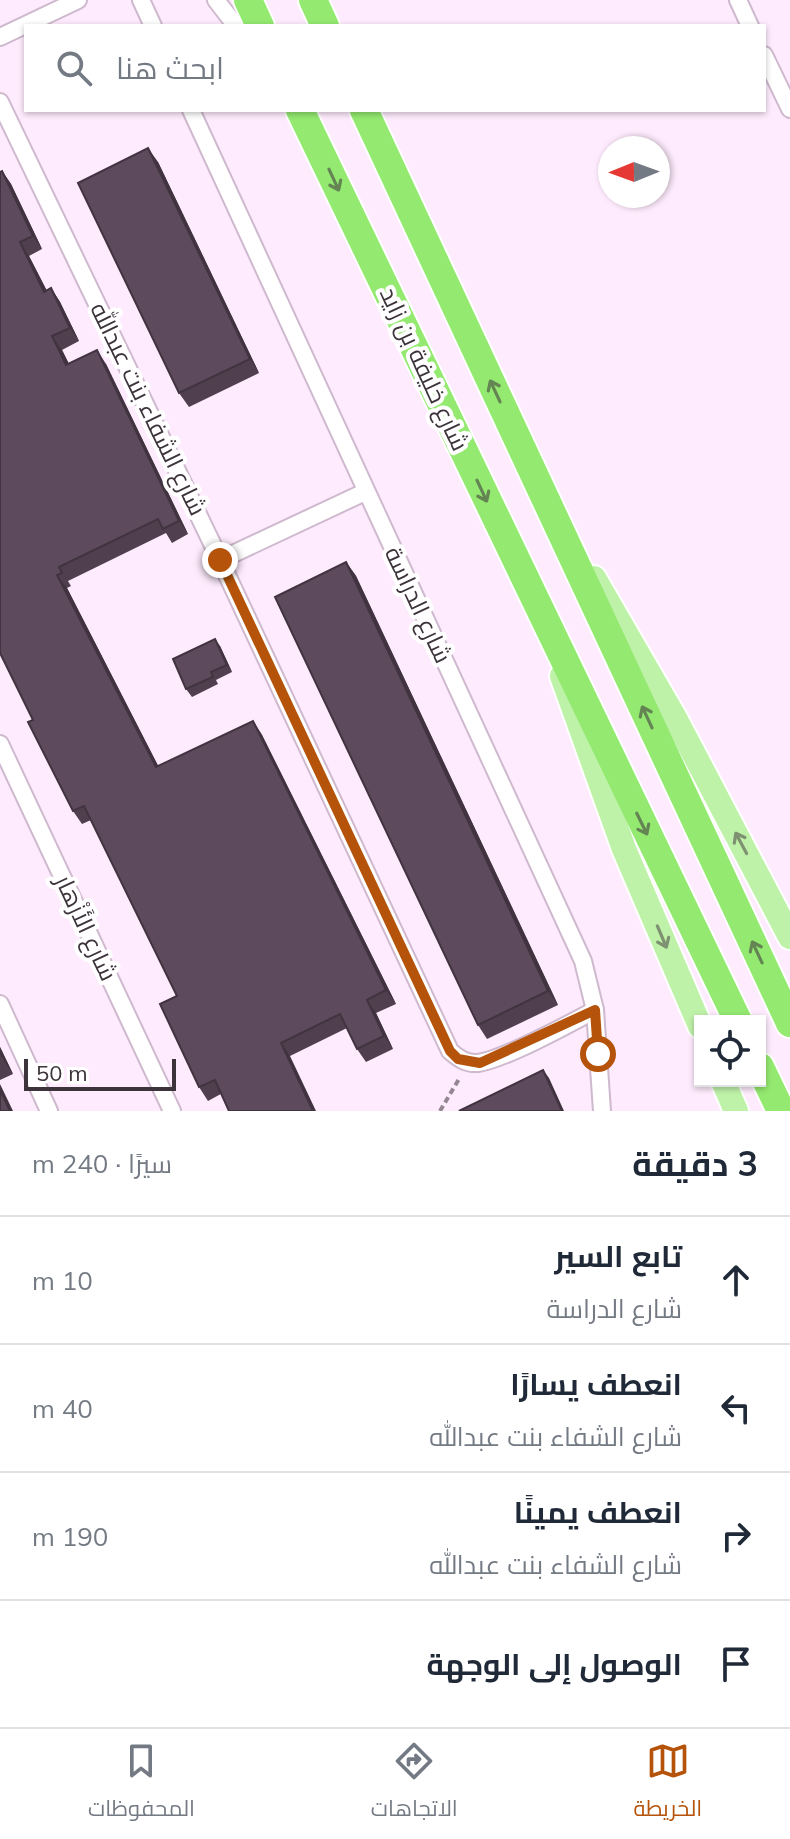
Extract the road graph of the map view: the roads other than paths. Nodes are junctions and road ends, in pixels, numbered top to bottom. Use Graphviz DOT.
graph roads {
  1 [pos="78,0"];
  2 [pos="141,0"];
  3 [pos="216,0"];
  4 [pos="248,0"];
  5 [pos="313,0"];
  6 [pos="738,0"];
  7 [pos="27,24"];
  8 [pos="152,24"];
  9 [pos="234,24"];
  10 [pos="259,24"];
  11 [pos="324,24"];
  12 [pos="749,24"];
  13 [pos="24,26"];
  14 [pos="0,37"];
  15 [pos="766,59"];
  16 [pos="0,102"];
  17 [pos="790,109"];
  18 [pos="192,112"];
  19 [pos="301,112"];
  20 [pos="365,112"];
  21 [pos="365,492"];
  22 [pos="552,512"];
  23 [pos="220,560"];
  24 [pos="547,628"];
  25 [pos="0,744"];
  26 [pos="790,937"];
  27 [pos="0,1004"];
  28 [pos="595,1010"];
  29 [pos="695,1015"];
  30 [pos="735,1015"];
  31 [pos="790,1023"];
  32 [pos="766,1080"];
  33 [pos="726,1087"];
  34 [pos="49,1111"];
  35 [pos="172,1111"];
  36 [pos="602,1111"];
  37 [pos="736,1111"];
  38 [pos="781,1111"];
  1 -- 7 [label="street"];
  2 -- 8 [label="street"];
  3 -- 9 [label="street"];
  4 -- 10 [label="highway"];
  5 -- 11 [label="highway"];
  6 -- 12 [label="street"];
  13 -- 14 [label="street"];
  15 -- 17 [label="street"];
  16 -- 23 [label="street, شارع الشفاء بنت عبدالله"];
  18 -- 21 [label="street, شارع الدراسة"];
  19 -- 24 [label="highway, شارع خليفة بن زايد, one-way"];
  22 -- 20 [label="highway, one-way"];
  21 -- 23 [label="street"];
  21 -- 28 [label="street, شارع الدراسة"];
  26 -- 22 [label="main road, one-way"];
  31 -- 22 [label="highway, one-way"];
  23 -- 28 [label="street, شارع الشفاء بنت عبدالله"];
  24 -- 29 [label="main road, شارع خليفة بن زايد, one-way"];
  24 -- 30 [label="highway, شارع خليفة بن زايد, one-way"];
  25 -- 35 [label="street, شارع الأَزْهار"];
  27 -- 34 [label="street"];
  28 -- 36 [label="street, شارع الدراسة"];
  32 -- 38 [label="highway"];
  33 -- 37 [label="main road"];
}
